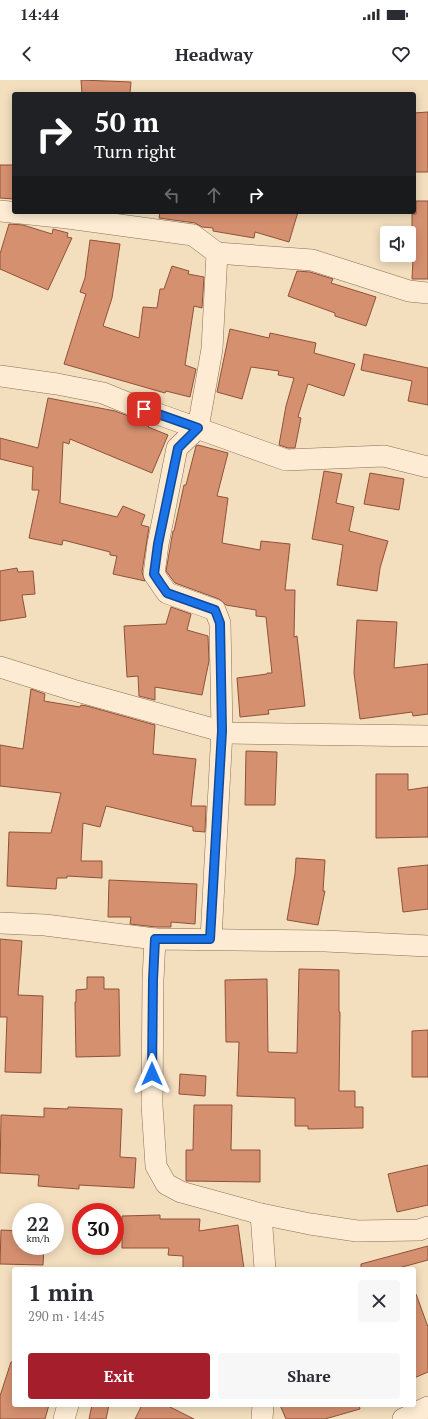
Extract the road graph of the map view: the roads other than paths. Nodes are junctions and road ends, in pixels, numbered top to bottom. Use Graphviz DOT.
graph roads {
  1 [pos="0,211"];
  2 [pos="12,212"];
  3 [pos="29,214"];
  4 [pos="217,253"];
  5 [pos="428,293"];
  6 [pos="0,376"];
  7 [pos="198,428"];
  8 [pos="428,467"];
  9 [pos="0,667"];
  10 [pos="222,731"];
  11 [pos="428,736"];
  12 [pos="0,923"];
  13 [pos="155,939"];
  14 [pos="210,939"];
  15 [pos="428,946"];
  16 [pos="261,1214"];
  17 [pos="428,1227"];
  18 [pos="265,1267"];
  19 [pos="67,1407"];
  20 [pos="263,1407"];
  21 [pos="428,1407"];
  22 [pos="64,1419"];
  23 [pos="262,1419"];
  24 [pos="403,1419"];
  1 -- 2 [label="street"];
  3 -- 4 [label="street"];
  4 -- 5 [label="street"];
  4 -- 7 [label="street"];
  6 -- 7 [label="street"];
  7 -- 8 [label="street"];
  7 -- 10 [label="street"];
  9 -- 10 [label="street"];
  10 -- 11 [label="street"];
  10 -- 14 [label="street"];
  12 -- 13 [label="street"];
  13 -- 14 [label="street"];
  13 -- 16 [label="street"];
  14 -- 15 [label="street"];
  16 -- 17 [label="street"];
  16 -- 18 [label="street"];
  19 -- 22 [label="street"];
  20 -- 23 [label="street"];
  21 -- 24 [label="street"];
}
